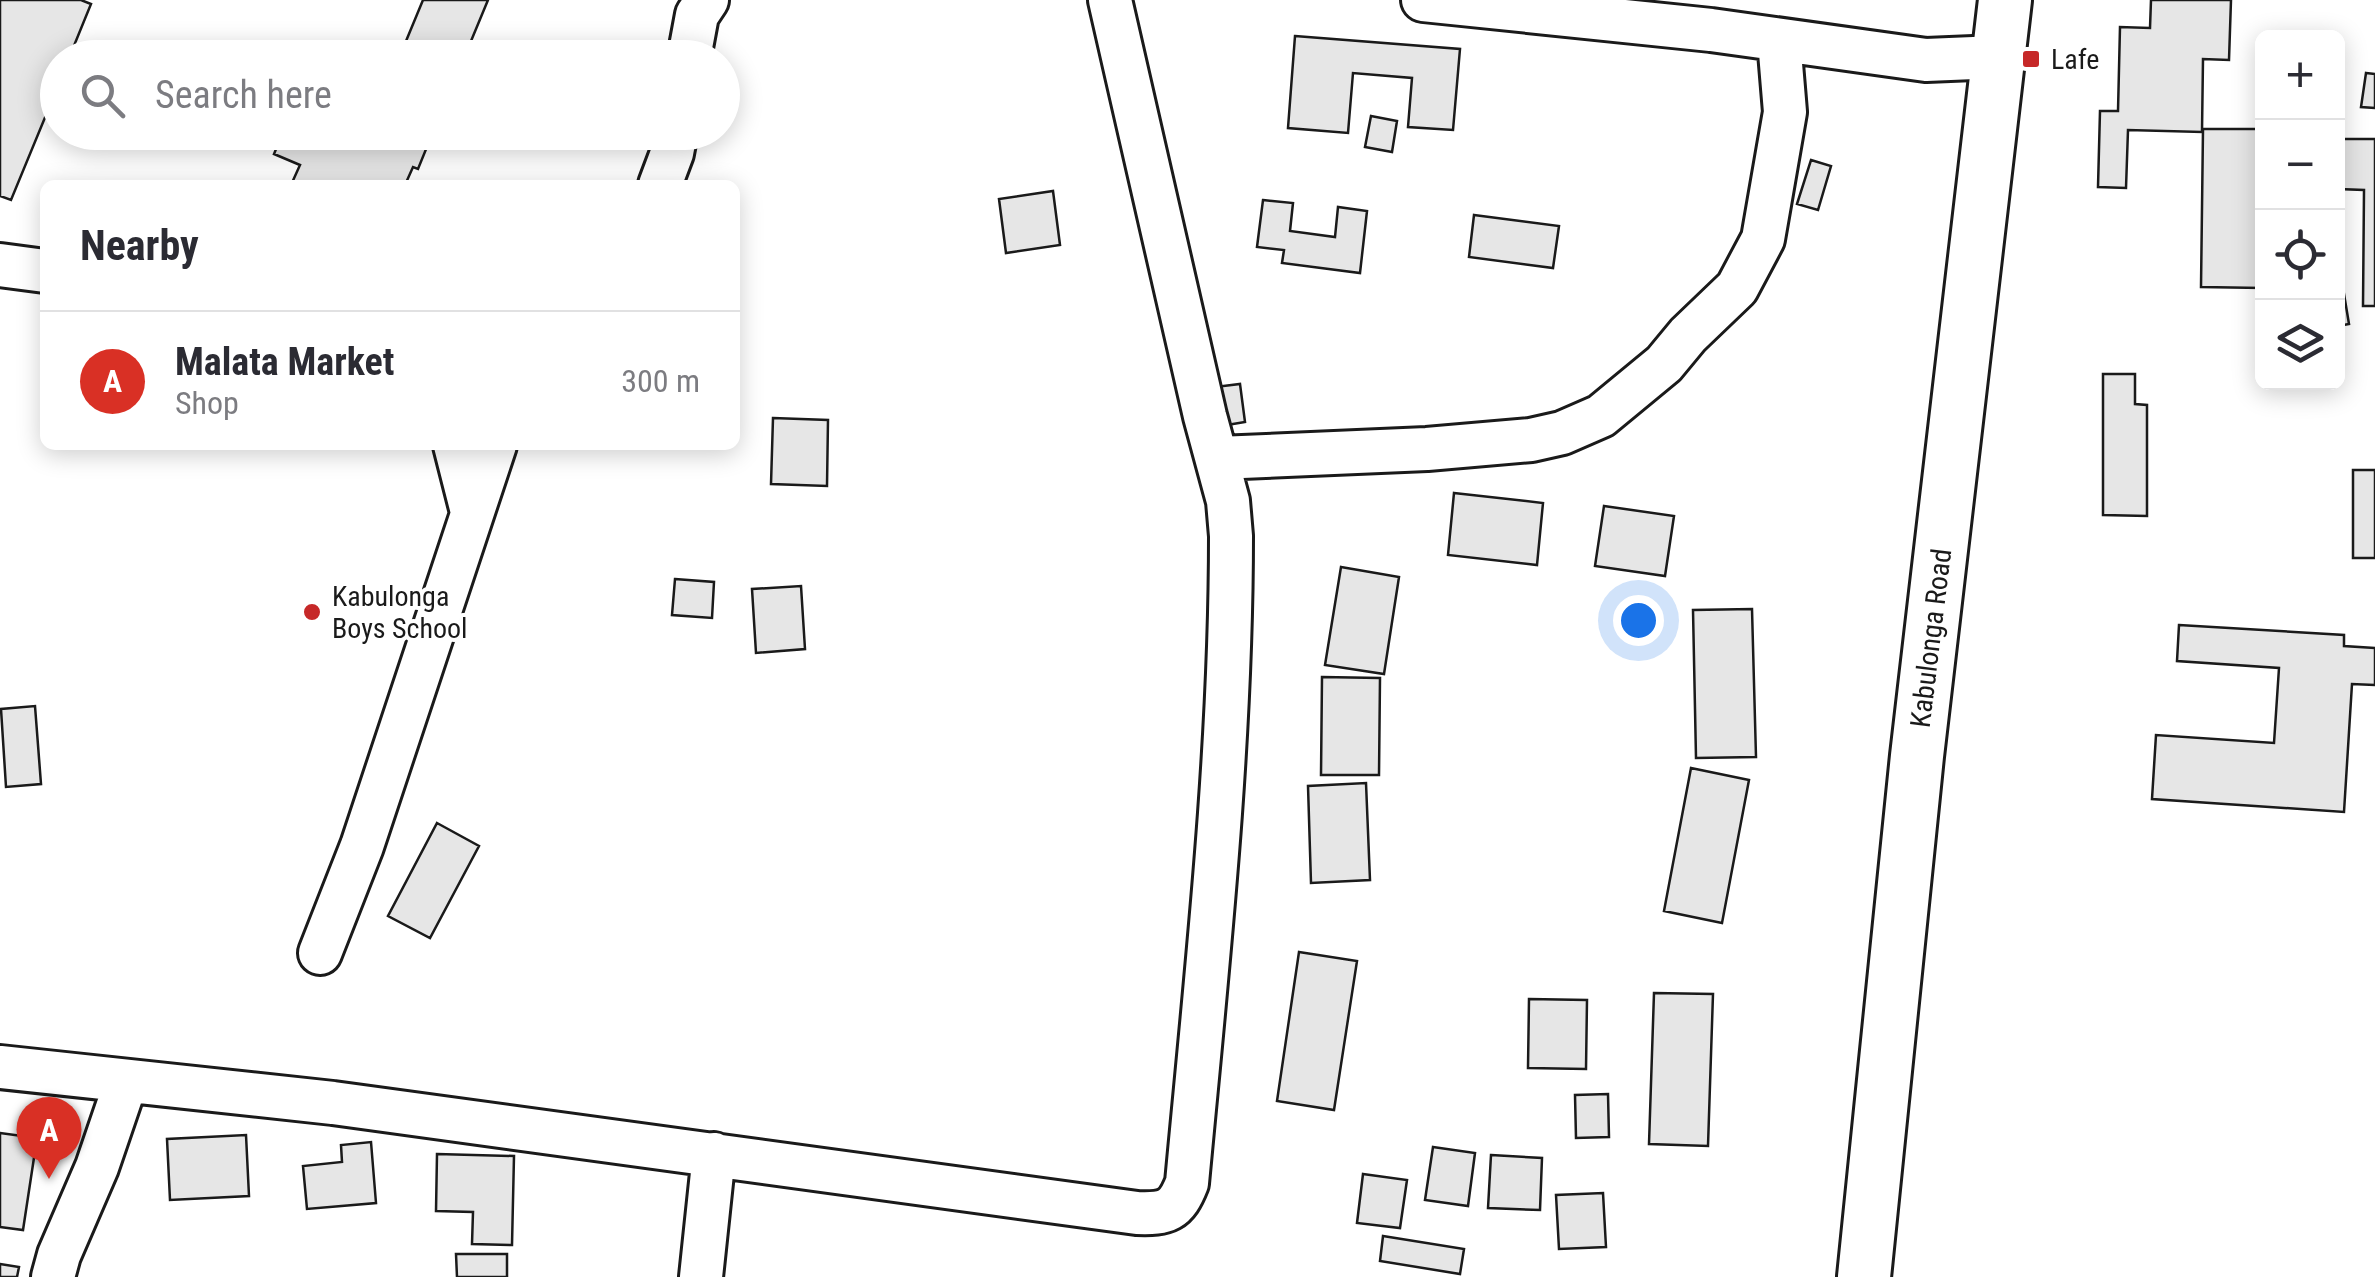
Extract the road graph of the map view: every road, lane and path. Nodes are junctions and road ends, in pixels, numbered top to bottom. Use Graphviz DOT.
graph roads {
  1 [pos="1110,0"];
  2 [pos="1423,0"];
  3 [pos="1678,0"];
  4 [pos="2005,0"];
  5 [pos="697,5"];
  6 [pos="1711,30"];
  7 [pos="692,40"];
  8 [pos="1779,40"];
  9 [pos="1998,57"];
  10 [pos="673,150"];
  11 [pos="662,180"];
  12 [pos="0,265"];
  13 [pos="40,270"];
  14 [pos="456,450"];
  15 [pos="493,450"];
  16 [pos="1218,458"];
  17 [pos="472,512"];
  18 [pos="320,953"];
  19 [pos="0,1066"];
  20 [pos="126,1082"];
  21 [pos="714,1154"];
  22 [pos="53,1277"];
  23 [pos="701,1277"];
  24 [pos="1864,1277"];
  1 -- 16 [label="street"];
  2 -- 6 [label="street"];
  3 -- 6 [label="street"];
  4 -- 9 [label="main road, Kabulonga Road"];
  5 -- 7 [label="street"];
  6 -- 8 [label="street"];
  8 -- 9 [label="street"];
  8 -- 16 [label="street"];
  9 -- 24 [label="main road, Kabulonga Road"];
  10 -- 11 [label="street"];
  12 -- 13 [label="street"];
  14 -- 17 [label="street"];
  15 -- 17 [label="street"];
  16 -- 21 [label="street"];
  17 -- 18 [label="street"];
  19 -- 20 [label="street"];
  20 -- 21 [label="street"];
  20 -- 22 [label="street"];
  21 -- 23 [label="street"];
}
